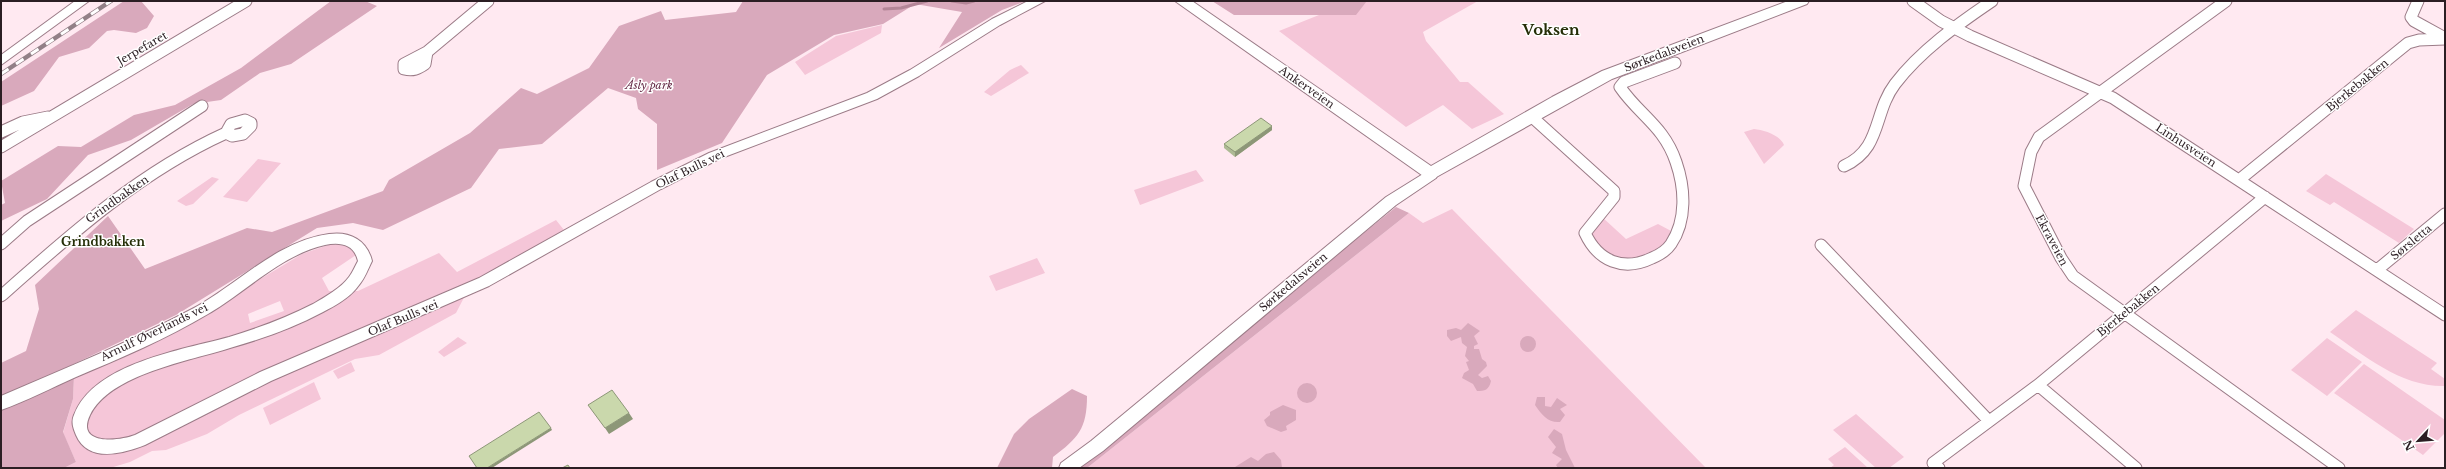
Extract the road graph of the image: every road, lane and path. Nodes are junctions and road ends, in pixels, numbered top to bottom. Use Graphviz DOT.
graph roads {
  1 [pos="83,1"];
  2 [pos="246,1"];
  3 [pos="488,1"];
  4 [pos="1039,1"];
  5 [pos="1182,1"];
  6 [pos="1802,1"];
  7 [pos="1913,1"];
  8 [pos="1992,1"];
  9 [pos="2226,1"];
  10 [pos="2418,1"];
  11 [pos="1954,28"];
  12 [pos="2445,39"];
  13 [pos="428,52"];
  14 [pos="1,61"];
  15 [pos="1675,63"];
  16 [pos="2103,92"];
  17 [pos="202,106"];
  18 [pos="1531,116"];
  19 [pos="50,117"];
  20 [pos="1,132"];
  21 [pos="226,133"];
  22 [pos="1,147"];
  23 [pos="1844,166"];
  24 [pos="1431,174"];
  25 [pos="2239,180"];
  26 [pos="2265,197"];
  27 [pos="2445,214"];
  28 [pos="1,244"];
  29 [pos="1821,245"];
  30 [pos="364,253"];
  31 [pos="2377,270"];
  32 [pos="1,296"];
  33 [pos="2124,313"];
  34 [pos="2445,315"];
  35 [pos="2038,385"];
  36 [pos="1,403"];
  37 [pos="1989,421"];
  38 [pos="1936,466"];
  39 [pos="1067,468"];
  40 [pos="2136,468"];
  41 [pos="2339,468"];
  1 -- 14 [label="street"];
  2 -- 19 [label="street, Jerpefaret"];
  3 -- 13 [label="street"];
  4 -- 30 [label="street, Olaf Bulls vei"];
  5 -- 24 [label="main road, Ankerveien"];
  6 -- 18 [label="main road, Sørkedalsveien"];
  7 -- 11 [label="street, Linhusveien"];
  8 -- 11 [label="street"];
  9 -- 16 [label="street, Ekraveien"];
  10 -- 12 [label="street, Bjerkebakken"];
  11 -- 16 [label="street, Linhusveien"];
  11 -- 23 [label="street"];
  12 -- 25 [label="street, Bjerkebakken"];
  15 -- 18 [label="street, Sørkedalsveien"];
  16 -- 25 [label="street, Linhusveien"];
  16 -- 33 [label="street, Ekraveien"];
  17 -- 28 [label="street"];
  18 -- 24 [label="main road, Sørkedalsveien"];
  19 -- 20 [label="street, Jerpefaret"];
  19 -- 22 [label="street, Jerpefaret"];
  21 -- 32 [label="street, Grindbakken"];
  24 -- 39 [label="street, Sørkedalsveien"];
  25 -- 26 [label="street, Linhusveien"];
  26 -- 31 [label="street, Linhusveien"];
  26 -- 33 [label="street, Bjerkebakken"];
  27 -- 31 [label="street, Sørsletta"];
  29 -- 37 [label="street"];
  30 -- 36 [label="street, Arnulf Øverlands vei"];
  31 -- 34 [label="street, Linhusveien"];
  33 -- 35 [label="street, Bjerkebakken"];
  33 -- 41 [label="street, Ekraveien"];
  35 -- 37 [label="street, Bjerkebakken"];
  35 -- 40 [label="street"];
  37 -- 38 [label="street, Bjerkebakken"];
}
